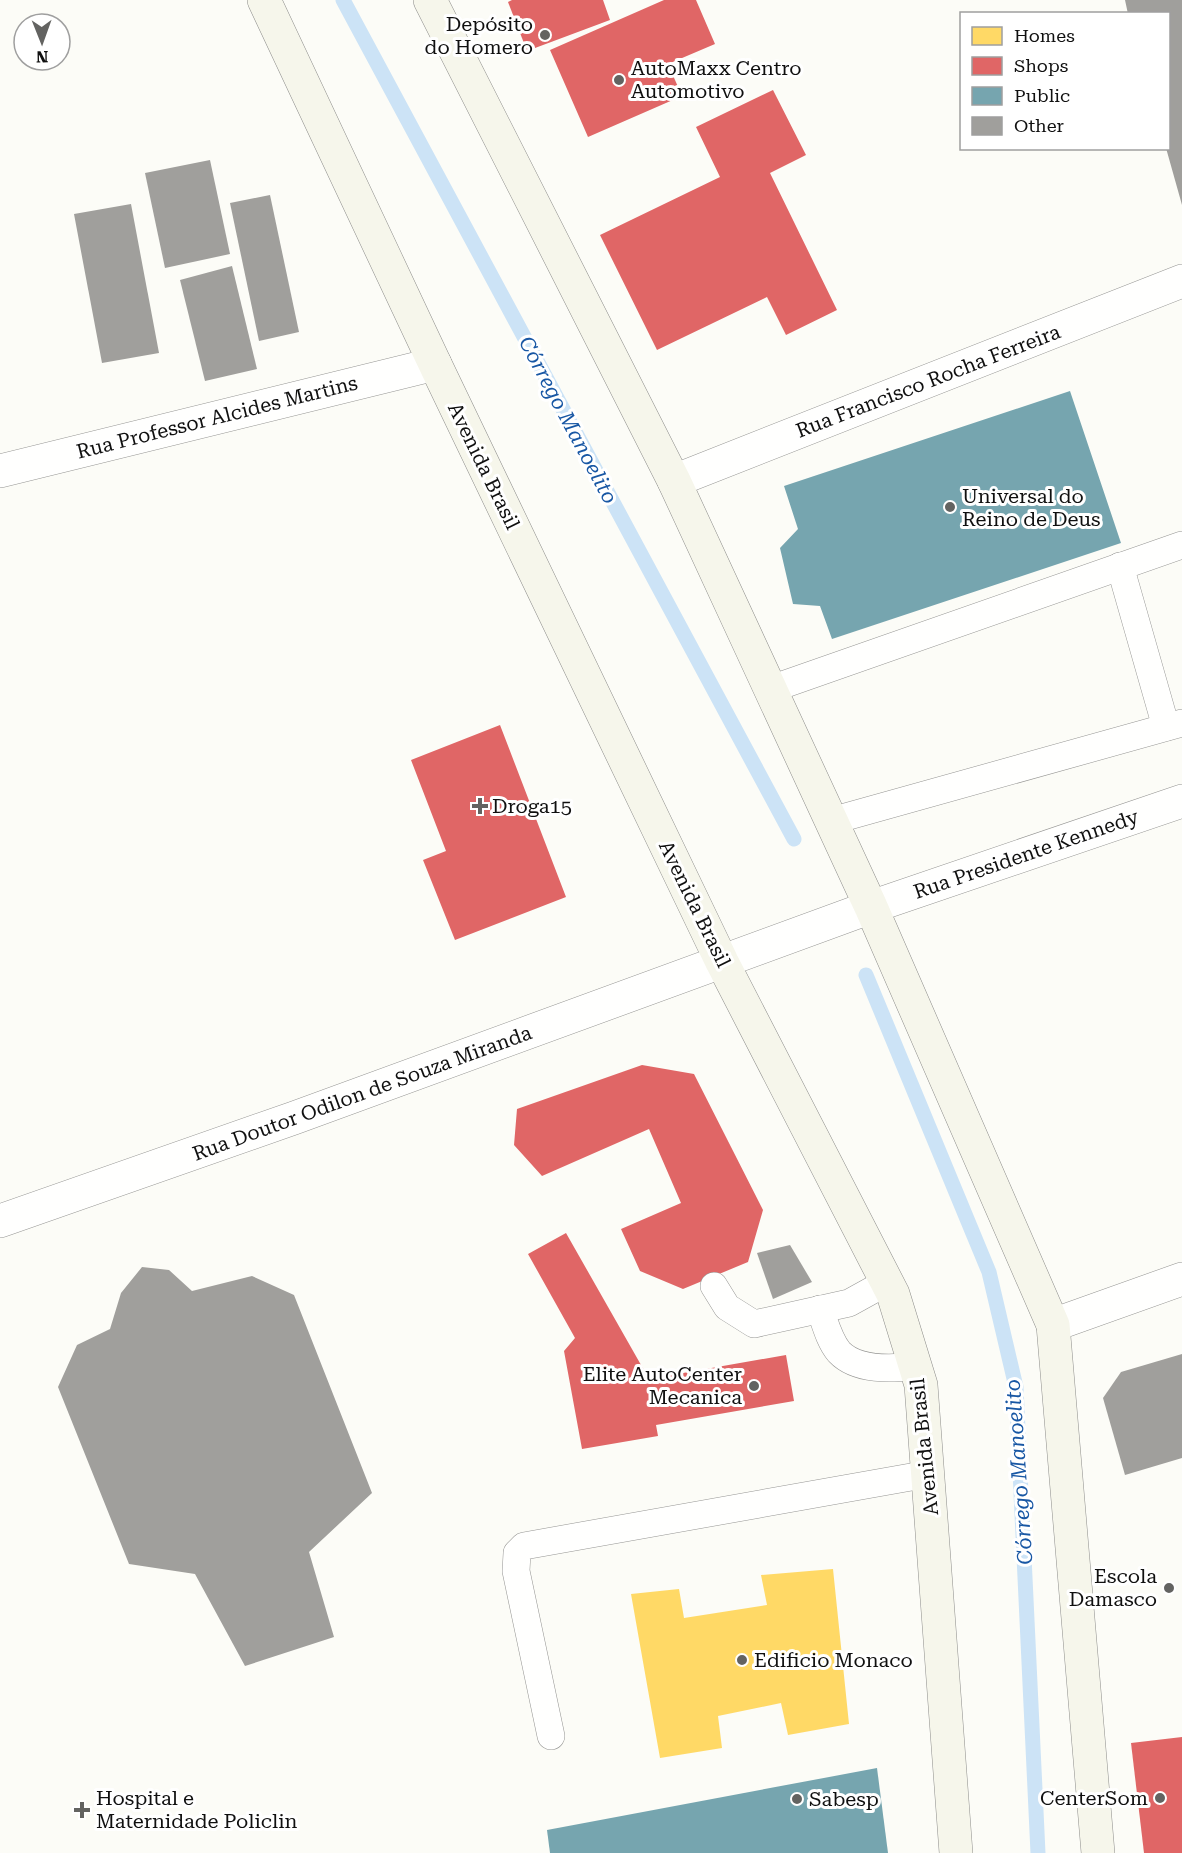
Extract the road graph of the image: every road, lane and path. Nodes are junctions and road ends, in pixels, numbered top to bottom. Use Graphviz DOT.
graph roads {
  1 [pos="264,0"];
  2 [pos="430,0"];
  3 [pos="1182,281"];
  4 [pos="435,364"];
  5 [pos="0,471"];
  6 [pos="674,481"];
  7 [pos="1182,545"];
  8 [pos="1120,566"];
  9 [pos="771,689"];
  10 [pos="1174,725"];
  11 [pos="1182,801"];
  12 [pos="831,821"];
  13 [pos="871,907"];
  14 [pos="722,962"];
  15 [pos="0,1221"];
  16 [pos="1182,1279"];
  17 [pos="887,1282"];
  18 [pos="714,1286"];
  19 [pos="820,1309"];
  20 [pos="1053,1325"];
  21 [pos="916,1366"];
  22 [pos="928,1474"];
  23 [pos="551,1736"];
  24 [pos="957,1853"];
  25 [pos="1098,1853"];
  1 -- 4 [label="main road, Avenida Brasil"];
  2 -- 6 [label="main road"];
  3 -- 6 [label="street, Rua Francisco Rocha Ferreira"];
  4 -- 5 [label="street, Rua Professor Alcides Martins"];
  4 -- 14 [label="main road, Avenida Brasil"];
  6 -- 9 [label="main road"];
  7 -- 8 [label="lane"];
  8 -- 9 [label="lane"];
  8 -- 10 [label="lane"];
  9 -- 12 [label="main road"];
  10 -- 12 [label="lane"];
  11 -- 13 [label="street, Rua Presidente Kennedy"];
  12 -- 13 [label="main road"];
  13 -- 14 [label="street, Rua Presidente Kennedy"];
  13 -- 20 [label="main road"];
  14 -- 15 [label="street, Rua Doutor Odilon de Souza Miranda"];
  14 -- 17 [label="main road, Avenida Brasil"];
  16 -- 20 [label="street"];
  17 -- 19 [label="lane"];
  17 -- 21 [label="main road, Avenida Brasil"];
  18 -- 19 [label="lane"];
  19 -- 21 [label="lane"];
  20 -- 25 [label="main road"];
  21 -- 22 [label="main road, Avenida Brasil"];
  22 -- 23 [label="lane"];
  22 -- 24 [label="main road, Avenida Brasil"];
}
